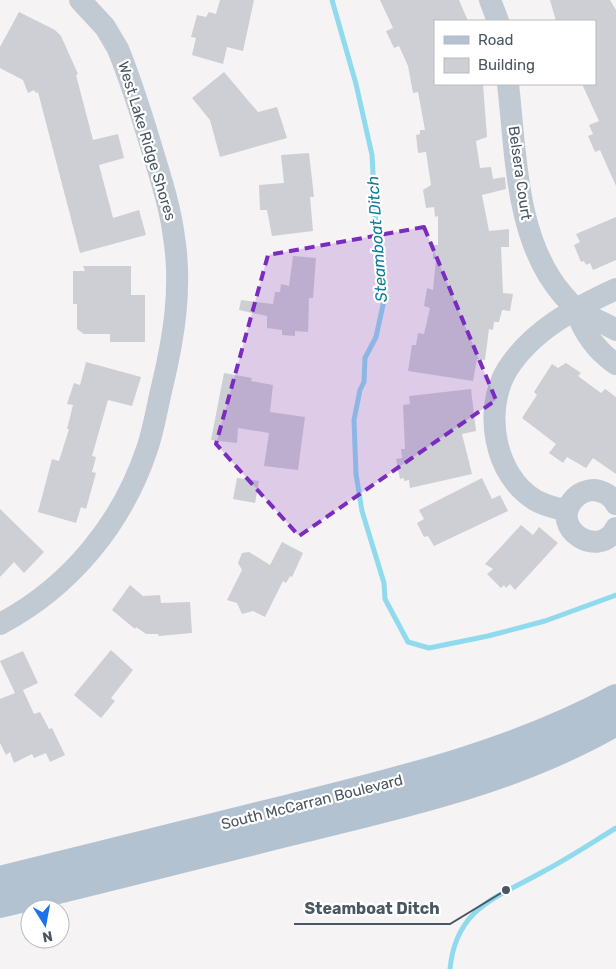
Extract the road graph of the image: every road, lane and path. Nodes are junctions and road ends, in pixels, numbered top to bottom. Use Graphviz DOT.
graph roads {
  1 [pos="80,0"];
  2 [pos="490,0"];
  3 [pos="498,20"];
  4 [pos="508,85"];
  5 [pos="616,289"];
  6 [pos="575,308"];
  7 [pos="616,330"];
  8 [pos="616,364"];
  9 [pos="616,504"];
  10 [pos="568,510"];
  11 [pos="616,528"];
  12 [pos="0,624"];
  13 [pos="616,698"];
  14 [pos="616,722"];
  15 [pos="0,880"];
  16 [pos="0,904"];
  1 -- 12 [label="street, West Lake Ridge Shores"];
  2 -- 3 [label="street"];
  4 -- 6 [label="street, Belsera Court"];
  5 -- 6 [label="street"];
  6 -- 7 [label="street, Belsera Court"];
  6 -- 8 [label="street, Belsera Court"];
  6 -- 10 [label="street"];
  9 -- 10 [label="street"];
  10 -- 11 [label="street"];
  13 -- 15 [label="main road, South McCarran Boulevard"];
  14 -- 16 [label="main road, South McCarran Boulevard"];
}
